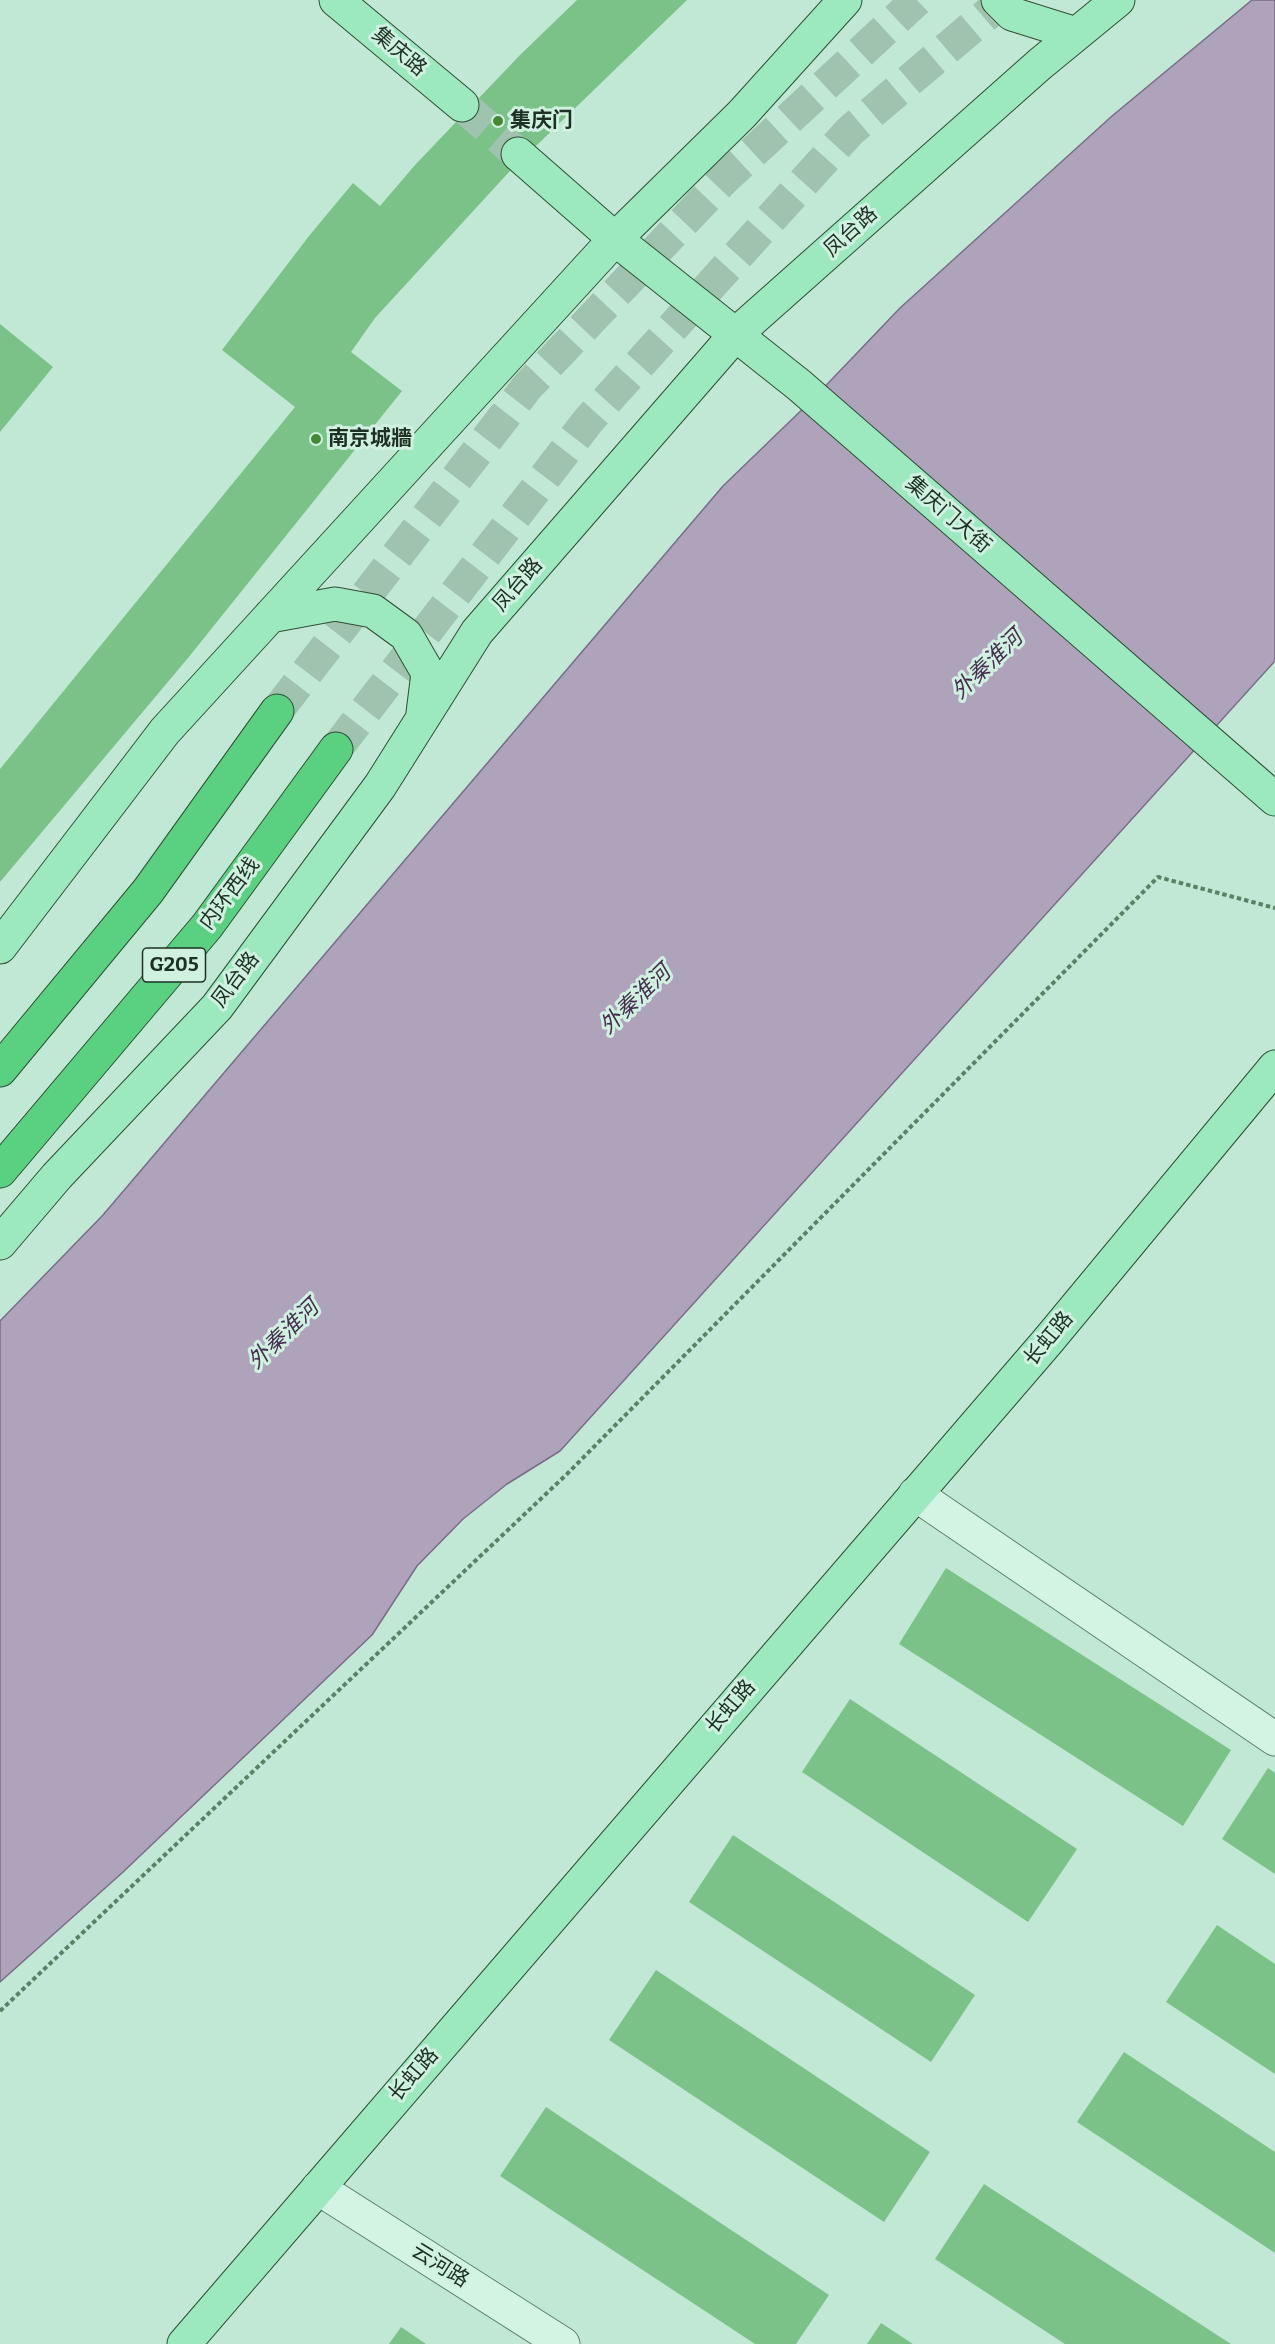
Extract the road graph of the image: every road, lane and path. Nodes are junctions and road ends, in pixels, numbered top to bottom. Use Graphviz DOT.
graph roads {
  1 [pos="336,0"];
  2 [pos="845,0"];
  3 [pos="998,0"];
  4 [pos="1118,0"];
  5 [pos="1076,34"];
  6 [pos="462,105"];
  7 [pos="518,154"];
  8 [pos="615,239"];
  9 [pos="736,334"];
  10 [pos="270,616"];
  11 [pos="277,711"];
  12 [pos="423,718"];
  13 [pos="336,749"];
  14 [pos="1273,797"];
  15 [pos="1275,908"];
  16 [pos="0,948"];
  17 [pos="1275,1067"];
  18 [pos="0,1070"];
  19 [pos="0,1172"];
  20 [pos="0,1243"];
  21 [pos="915,1494"];
  22 [pos="1275,1739"];
  23 [pos="0,2011"];
  24 [pos="318,2188"];
  25 [pos="184,2344"];
  26 [pos="563,2344"];
  1 -- 6 [label="main road, 集庆路"];
  2 -- 8 [label="main road"];
  3 -- 5 [label="main road"];
  4 -- 5 [label="main road, 凤台路"];
  5 -- 9 [label="main road, 凤台路"];
  7 -- 8 [label="main road"];
  8 -- 9 [label="main road, 集庆门大街"];
  8 -- 10 [label="main road"];
  9 -- 12 [label="main road, 凤台路"];
  9 -- 14 [label="main road, 集庆门大街"];
  10 -- 12 [label="main road"];
  10 -- 16 [label="main road"];
  11 -- 18 [label="highway"];
  12 -- 20 [label="main road, 凤台路"];
  13 -- 19 [label="highway, 内环西线 / G205"];
  15 -- 23 [label="path"];
  17 -- 21 [label="main road, 长虹路"];
  21 -- 22 [label="street"];
  21 -- 24 [label="main road, 长虹路"];
  24 -- 25 [label="main road, 长虹路"];
  24 -- 26 [label="street, 云河路"];
}
